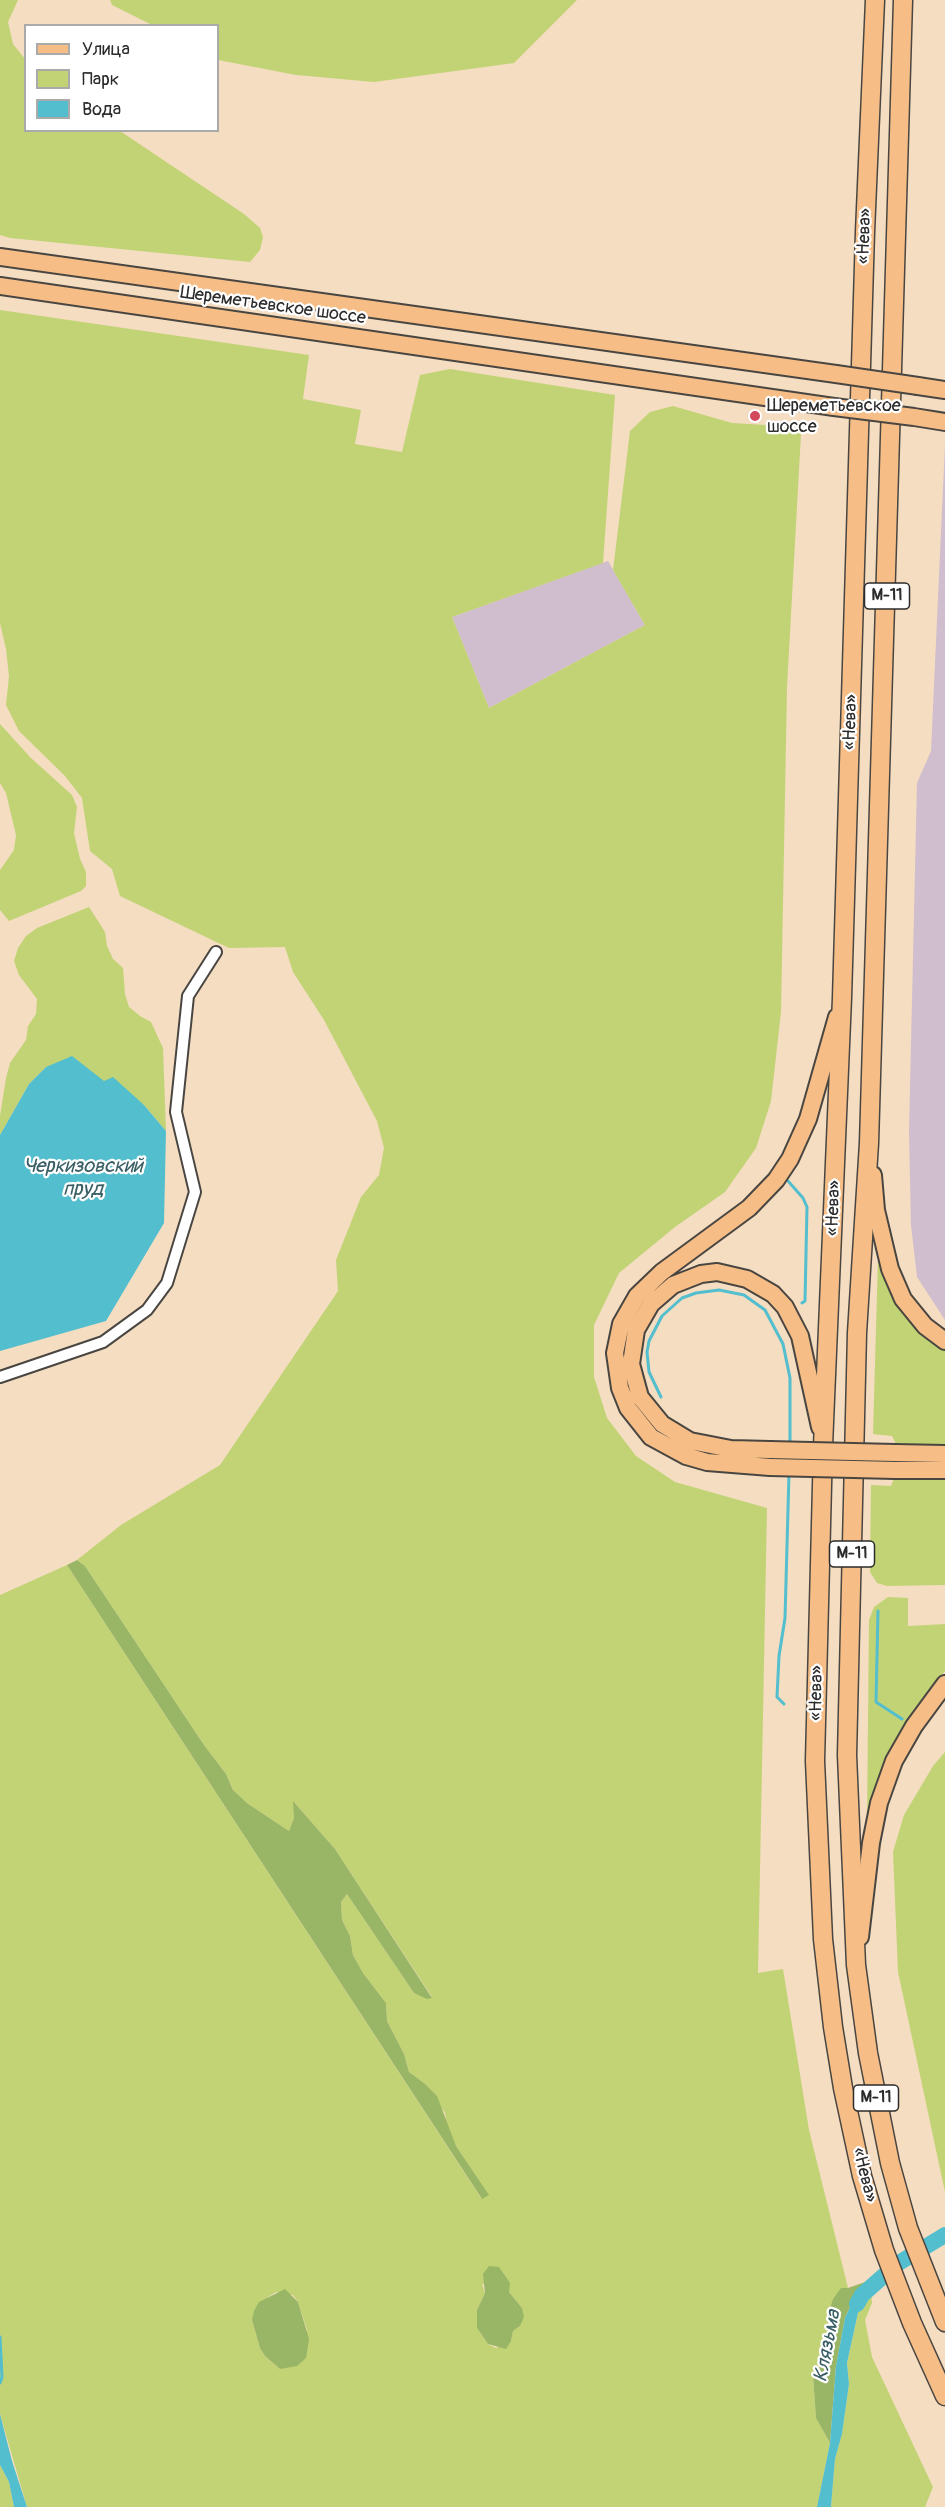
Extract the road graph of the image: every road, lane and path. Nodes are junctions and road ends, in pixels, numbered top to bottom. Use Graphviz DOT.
graph roads {
  1 [pos="875,0"];
  2 [pos="903,0"];
  3 [pos="0,249"];
  4 [pos="0,257"];
  5 [pos="61,266"];
  6 [pos="0,286"];
  7 [pos="945,390"];
  8 [pos="945,422"];
  9 [pos="216,952"];
  10 [pos="842,998"];
  11 [pos="869,1143"];
  12 [pos="945,1341"];
  13 [pos="0,1377"];
  14 [pos="824,1446"];
  15 [pos="945,1454"];
  16 [pos="895,1462"];
  17 [pos="945,1470"];
  18 [pos="945,1684"];
  19 [pos="856,1965"];
  20 [pos="945,2322"];
  21 [pos="945,2396"];
  1 -- 10 [label="highway, «Нева» / М-11"];
  2 -- 11 [label="highway, «Нева» / М-11"];
  3 -- 5 [label="main road"];
  4 -- 5 [label="main road"];
  5 -- 7 [label="main road, Шереметьевское шоссе, bridge"];
  6 -- 8 [label="main road, Шереметьевское шоссе, bridge"];
  9 -- 13 [label="street"];
  10 -- 14 [label="highway, «Нева» / М-11"];
  10 -- 16 [label="main road, М-11, bridge"];
  11 -- 12 [label="main road, М-11"];
  11 -- 19 [label="highway, «Нева» / М-11"];
  14 -- 16 [label="main road, М-11, bridge"];
  14 -- 21 [label="highway, «Нева» / М-11"];
  15 -- 16 [label="main road, М-11"];
  16 -- 17 [label="main road, М-11"];
  18 -- 19 [label="main road, М-11"];
  19 -- 20 [label="highway, «Нева» / М-11"];
}
